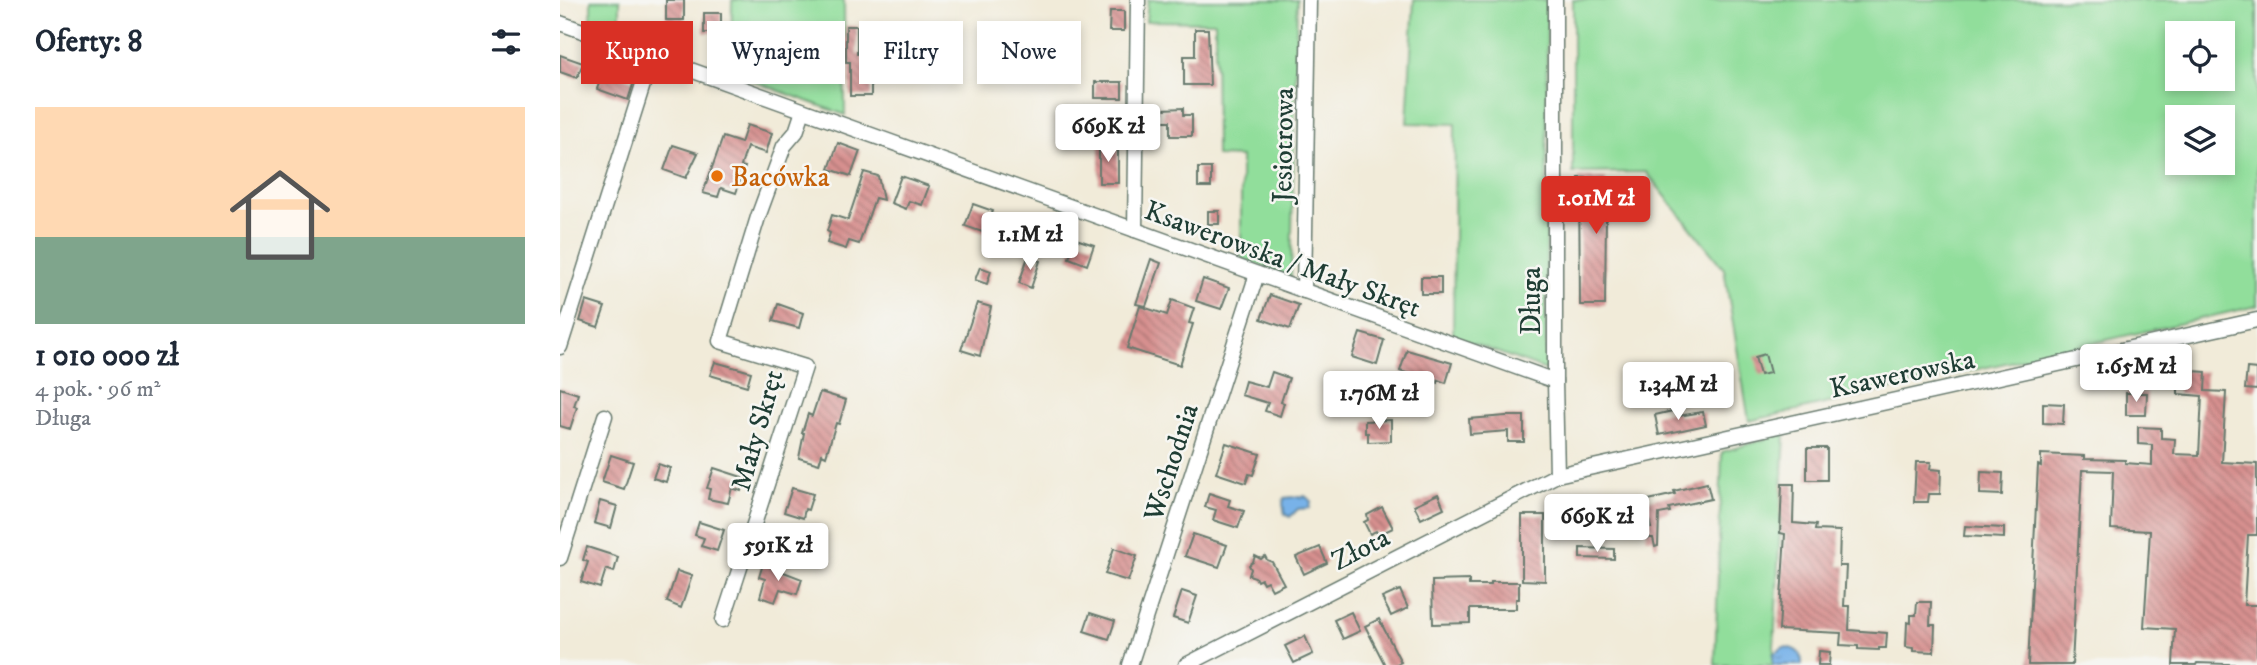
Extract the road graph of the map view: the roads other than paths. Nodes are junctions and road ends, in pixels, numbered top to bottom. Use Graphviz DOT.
graph roads {
  1 [pos="1138,0"];
  2 [pos="1308,0"];
  3 [pos="1555,0"];
  4 [pos="560,23"];
  5 [pos="581,31"];
  6 [pos="693,71"];
  7 [pos="643,84"];
  8 [pos="803,111"];
  9 [pos="1135,230"];
  10 [pos="1257,274"];
  11 [pos="1304,291"];
  12 [pos="2257,320"];
  13 [pos="560,347"];
  14 [pos="1555,381"];
  15 [pos="605,416"];
  16 [pos="1557,475"];
  17 [pos="560,558"];
  18 [pos="723,620"];
  19 [pos="1130,665"];
  20 [pos="1186,665"];
  1 -- 9 [label="street"];
  2 -- 11 [label="street, Jesiotrowa"];
  3 -- 14 [label="street, Długa"];
  4 -- 5 [label="street, Ksawerowska / Mały Skręt"];
  6 -- 8 [label="street, Ksawerowska / Mały Skręt"];
  7 -- 13 [label="street"];
  8 -- 9 [label="street, Ksawerowska / Mały Skręt"];
  8 -- 18 [label="street, Mały Skręt"];
  9 -- 10 [label="street, Ksawerowska / Mały Skręt"];
  10 -- 11 [label="street, Ksawerowska / Mały Skręt"];
  10 -- 19 [label="street, Wschodnia"];
  11 -- 14 [label="street, Ksawerowska / Mały Skręt"];
  12 -- 16 [label="street, Ksawerowska"];
  14 -- 16 [label="street, Długa"];
  15 -- 17 [label="street"];
  16 -- 20 [label="street, Złota"];
}
